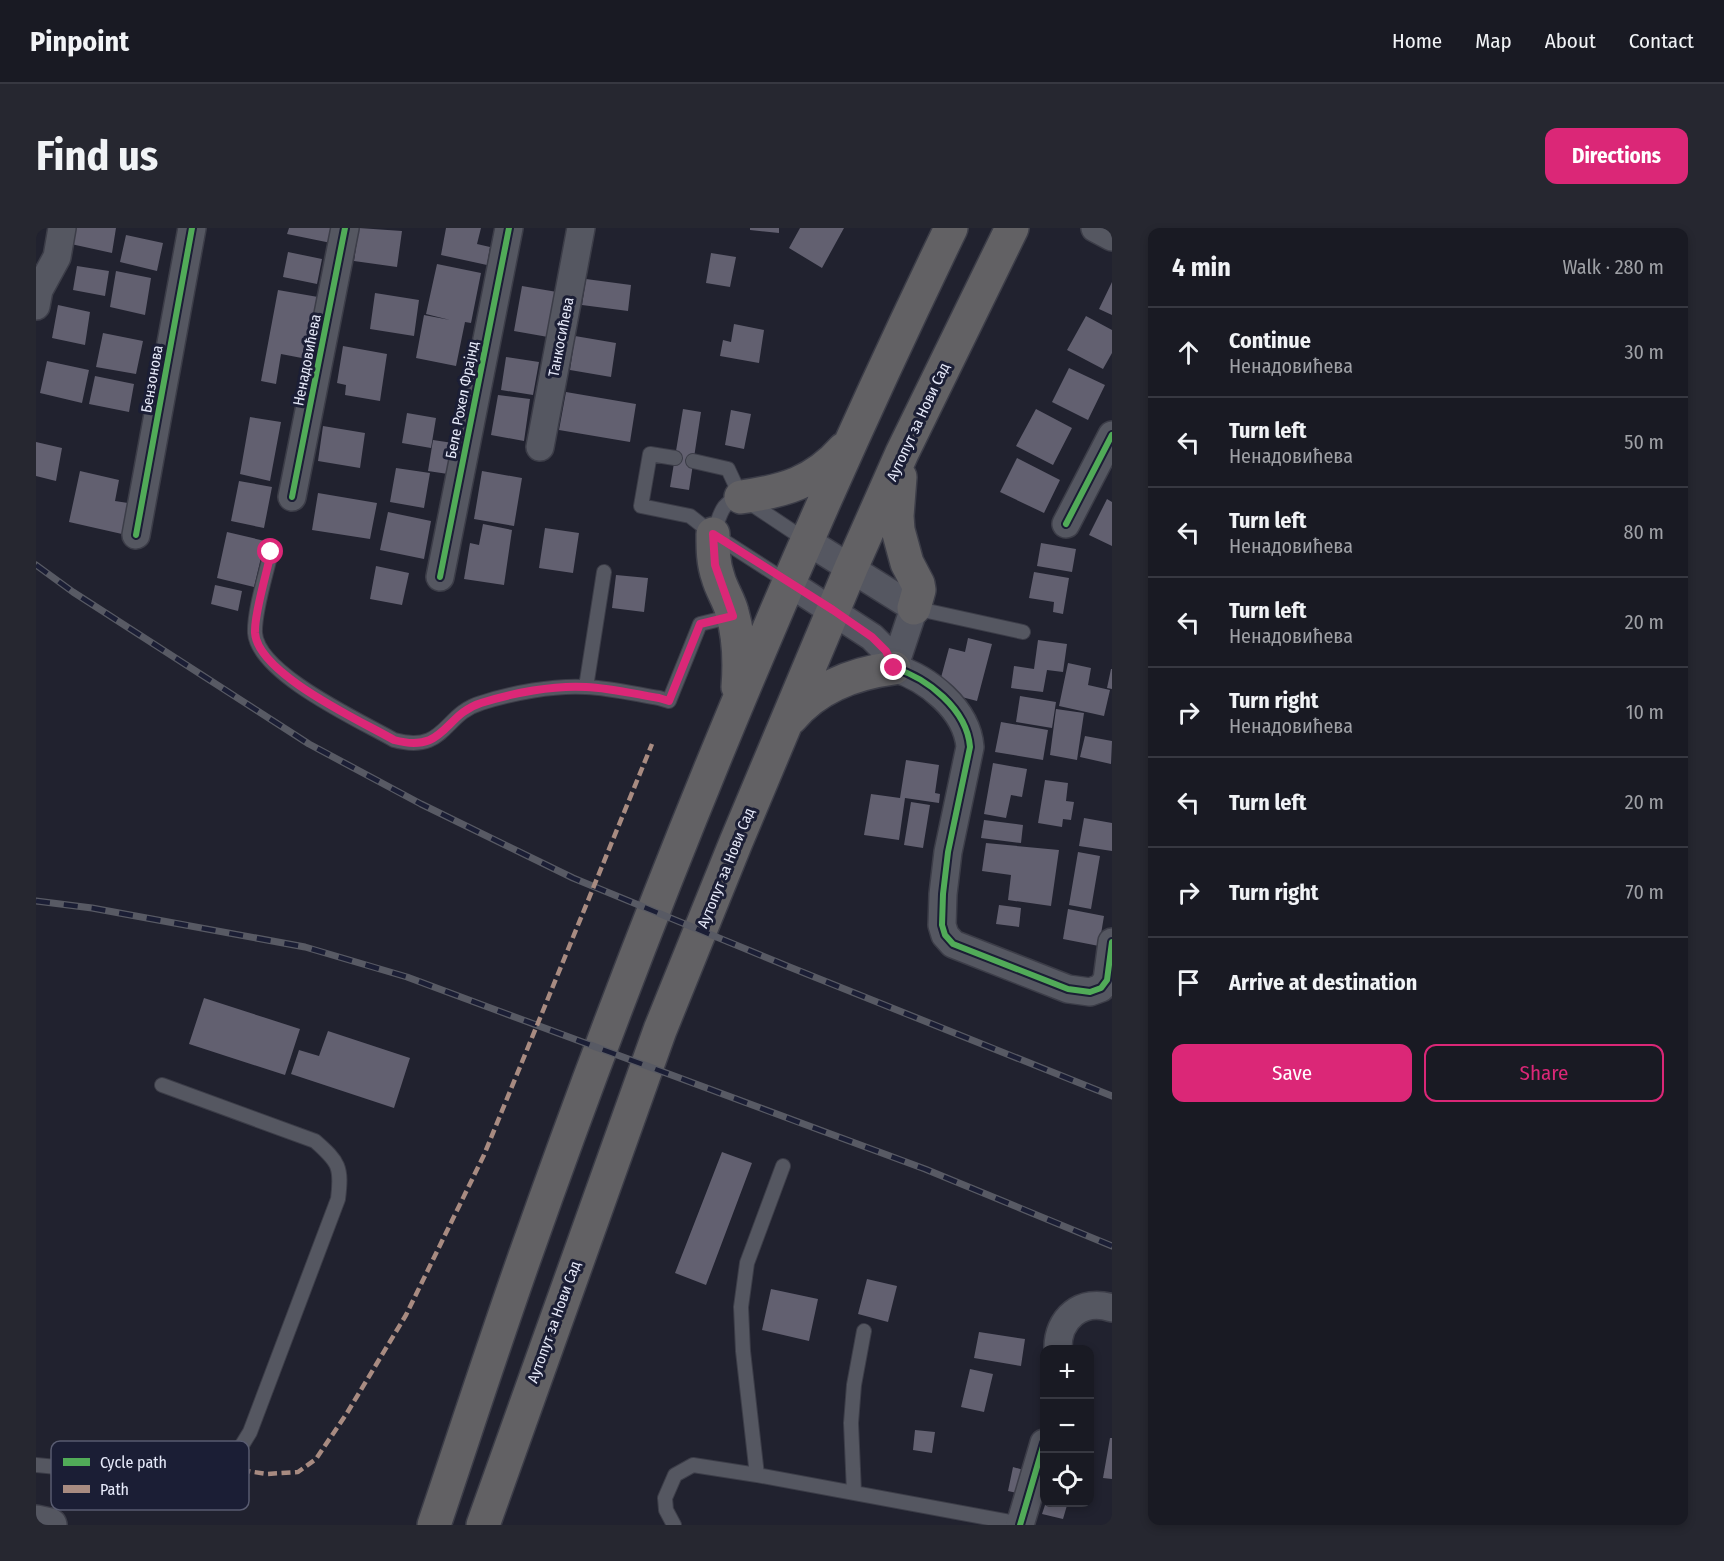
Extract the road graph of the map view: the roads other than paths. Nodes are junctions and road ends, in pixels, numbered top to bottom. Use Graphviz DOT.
graph roads {
  1 [pos="62,228"];
  2 [pos="192,228"];
  3 [pos="345,228"];
  4 [pos="508,228"];
  5 [pos="581,228"];
  6 [pos="951,228"];
  7 [pos="1012,228"];
  8 [pos="1095,228"];
  9 [pos="1112,237"];
  10 [pos="36,306"];
  11 [pos="1112,435"];
  12 [pos="853,439"];
  13 [pos="540,447"];
  14 [pos="903,453"];
  15 [pos="675,458"];
  16 [pos="693,461"];
  17 [pos="292,497"];
  18 [pos="741,497"];
  19 [pos="1065,524"];
  20 [pos="713,534"];
  21 [pos="136,535"];
  22 [pos="807,541"];
  23 [pos="271,552"];
  24 [pos="851,568"];
  25 [pos="604,572"];
  26 [pos="440,577"];
  27 [pos="789,583"];
  28 [pos="914,608"];
  29 [pos="833,610"];
  30 [pos="733,616"];
  31 [pos="1023,632"];
  32 [pos="894,668"];
  33 [pos="586,687"];
  34 [pos="736,703"];
  35 [pos="786,724"];
  36 [pos="1112,942"];
  37 [pos="162,1085"];
  38 [pos="783,1166"];
  39 [pos="1112,1308"];
  40 [pos="864,1331"];
  41 [pos="1058,1345"];
  42 [pos="244,1441"];
  43 [pos="1041,1453"];
  44 [pos="36,1465"];
  45 [pos="51,1466"];
  46 [pos="757,1475"];
  47 [pos="493,1492"];
  48 [pos="854,1492"];
  49 [pos="439,1510"];
  50 [pos="36,1522"];
  51 [pos="1021,1524"];
  52 [pos="50,1525"];
  53 [pos="418,1525"];
  54 [pos="483,1525"];
  55 [pos="501,1525"];
  56 [pos="674,1525"];
  1 -- 10 [label="street"];
  2 -- 21 [label="street, Бензонова"];
  3 -- 17 [label="street, Ненадовићева"];
  4 -- 26 [label="street, Беле Рохел Фрајнд"];
  5 -- 13 [label="street, Танкосићева"];
  6 -- 12 [label="main road"];
  7 -- 14 [label="main road, Аутопут за Нови Сад"];
  8 -- 9 [label="street"];
  11 -- 19 [label="street"];
  12 -- 18 [label="main road"];
  12 -- 22 [label="main road"];
  14 -- 24 [label="main road, Аутопут за Нови Сад"];
  14 -- 28 [label="main road"];
  15 -- 20 [label="lane"];
  16 -- 18 [label="lane"];
  18 -- 20 [label="lane"];
  18 -- 22 [label="lane"];
  20 -- 27 [label="lane"];
  20 -- 30 [label="main road"];
  22 -- 24 [label="street"];
  22 -- 27 [label="main road"];
  23 -- 33 [label="lane"];
  24 -- 28 [label="street"];
  24 -- 29 [label="main road, Аутопут за Нови Сад"];
  25 -- 33 [label="lane"];
  27 -- 29 [label="street"];
  27 -- 34 [label="main road"];
  28 -- 31 [label="lane"];
  28 -- 32 [label="street"];
  29 -- 32 [label="street"];
  29 -- 35 [label="main road, Аутопут за Нови Сад"];
  30 -- 33 [label="lane"];
  30 -- 34 [label="main road"];
  32 -- 35 [label="main road"];
  32 -- 36 [label="street"];
  34 -- 49 [label="main road"];
  35 -- 47 [label="main road, Аутопут за Нови Сад"];
  37 -- 42 [label="lane"];
  38 -- 46 [label="lane"];
  39 -- 41 [label="street"];
  40 -- 48 [label="lane"];
  43 -- 51 [label="street"];
  44 -- 45 [label="lane"];
  46 -- 48 [label="lane"];
  46 -- 56 [label="lane"];
  47 -- 54 [label="main road, Аутопут за Нови Сад"];
  47 -- 55 [label="main road"];
  48 -- 51 [label="lane"];
  49 -- 53 [label="main road"];
  50 -- 52 [label="street"];
}
